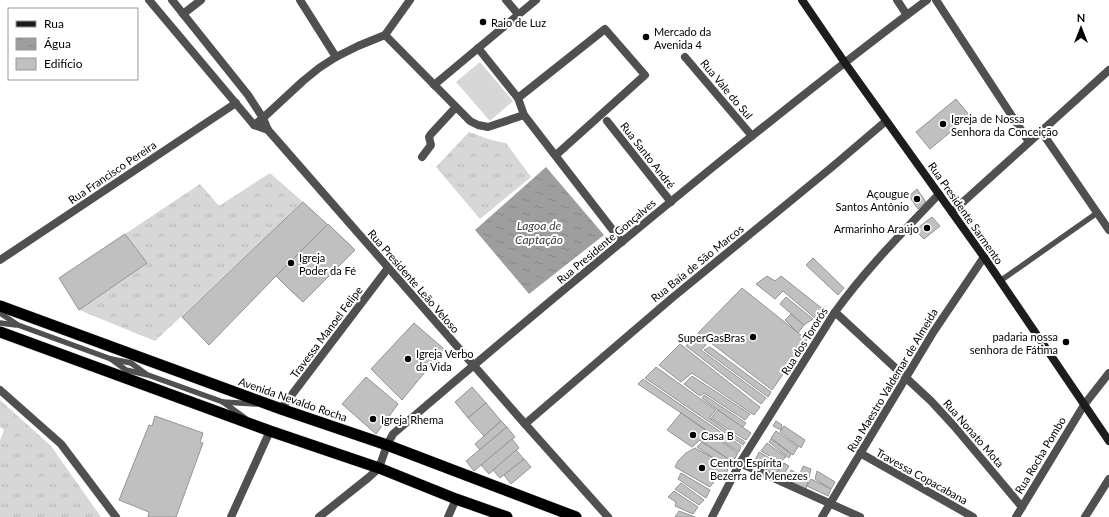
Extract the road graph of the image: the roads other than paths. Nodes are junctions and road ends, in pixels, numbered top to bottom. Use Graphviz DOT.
graph roads {
  1 [pos="149,0"];
  2 [pos="172,0"];
  3 [pos="201,0"];
  4 [pos="300,0"];
  5 [pos="410,0"];
  6 [pos="506,0"];
  7 [pos="536,0"];
  8 [pos="802,0"];
  9 [pos="897,0"];
  10 [pos="927,0"];
  11 [pos="936,0"];
  12 [pos="183,14"];
  13 [pos="518,14"];
  14 [pos="907,15"];
  15 [pos="385,35"];
  16 [pos="478,48"];
  17 [pos="336,56"];
  18 [pos="685,57"];
  19 [pos="844,63"];
  20 [pos="1109,70"];
  21 [pos="434,85"];
  22 [pos="518,98"];
  23 [pos="236,103"];
  24 [pos="456,107"];
  25 [pos="524,115"];
  26 [pos="263,118"];
  27 [pos="607,121"];
  28 [pos="886,121"];
  29 [pos="254,125"];
  30 [pos="268,130"];
  31 [pos="1041,131"];
  32 [pos="752,136"];
  33 [pos="1029,142"];
  34 [pos="556,155"];
  35 [pos="422,157"];
  36 [pos="940,194"];
  37 [pos="671,202"];
  38 [pos="952,212"];
  39 [pos="1097,213"];
  40 [pos="1109,230"];
  41 [pos="622,242"];
  42 [pos="984,256"];
  43 [pos="0,260"];
  44 [pos="388,268"];
  45 [pos="1000,281"];
  46 [pos="0,306"];
  47 [pos="835,312"];
  48 [pos="0,314"];
  49 [pos="0,323"];
  50 [pos="18,325"];
  51 [pos="0,332"];
  52 [pos="474,365"];
  53 [pos="1109,373"];
  54 [pos="906,377"];
  55 [pos="0,390"];
  56 [pos="223,402"];
  57 [pos="267,404"];
  58 [pos="1084,405"];
  59 [pos="281,409"];
  60 [pos="525,424"];
  61 [pos="256,426"];
  62 [pos="270,431"];
  63 [pos="1109,441"];
  64 [pos="387,445"];
  65 [pos="860,453"];
  66 [pos="740,463"];
  67 [pos="379,468"];
  68 [pos="1109,479"];
  69 [pos="456,498"];
  70 [pos="831,504"];
  71 [pos="1022,507"];
  72 [pos="116,517"];
  73 [pos="231,517"];
  74 [pos="319,517"];
  75 [pos="448,517"];
  76 [pos="507,517"];
  77 [pos="576,517"];
  78 [pos="608,517"];
  79 [pos="712,517"];
  80 [pos="822,517"];
  81 [pos="860,517"];
  82 [pos="973,517"];
  83 [pos="1016,517"];
  84 [pos="1085,517"];
  1 -- 23 [label="street"];
  2 -- 12 [label="street, Rua Presidente Leão Veloso"];
  3 -- 12 [label="street"];
  4 -- 17 [label="street"];
  5 -- 15 [label="street"];
  6 -- 13 [label="street"];
  7 -- 13 [label="street"];
  8 -- 19 [label="main road, Rua Presidente Sarmento"];
  9 -- 14 [label="street"];
  10 -- 14 [label="street, Rua Presidente Gonçalves"];
  11 -- 33 [label="street"];
  12 -- 26 [label="street, Rua Presidente Leão Veloso"];
  13 -- 16 [label="street"];
  14 -- 19 [label="street, Rua Presidente Gonçalves"];
  15 -- 17 [label="street"];
  15 -- 21 [label="street"];
  16 -- 21 [label="street"];
  16 -- 22 [label="street"];
  17 -- 26 [label="street"];
  18 -- 32 [label="street, Rua Vale do Sul"];
  19 -- 28 [label="main road, Rua Presidente Sarmento"];
  19 -- 32 [label="street, Rua Presidente Gonçalves"];
  20 -- 31 [label="street"];
  21 -- 24 [label="street"];
  22 -- 25 [label="street"];
  22 -- 34 [label="street"];
  23 -- 29 [label="street"];
  23 -- 43 [label="street, Rua Francisco Pereira"];
  24 -- 25 [label="street"];
  24 -- 35 [label="street"];
  25 -- 34 [label="street"];
  26 -- 29 [label="street"];
  26 -- 30 [label="street, Rua Presidente Leão Veloso"];
  27 -- 37 [label="street, Rua Santo André"];
  28 -- 36 [label="main road, Rua Presidente Sarmento"];
  28 -- 60 [label="street, Rua Baía de São Marcos"];
  29 -- 30 [label="street, Rua Presidente Leão Veloso"];
  30 -- 44 [label="street, Rua Presidente Leão Veloso"];
  31 -- 33 [label="street"];
  31 -- 39 [label="street"];
  32 -- 37 [label="street, Rua Presidente Gonçalves"];
  33 -- 38 [label="street"];
  34 -- 41 [label="street"];
  36 -- 38 [label="main road, Rua Presidente Sarmento"];
  36 -- 47 [label="street, Rua dos Tororós"];
  37 -- 41 [label="street, Rua Presidente Gonçalves"];
  38 -- 42 [label="main road, Rua Presidente Sarmento"];
  39 -- 40 [label="street"];
  39 -- 45 [label="lane"];
  41 -- 52 [label="street, Rua Presidente Gonçalves"];
  42 -- 45 [label="main road, Rua Presidente Sarmento"];
  42 -- 54 [label="street, Rua Maestro Valdemar de Almeida"];
  44 -- 52 [label="street, Rua Presidente Leão Veloso"];
  44 -- 59 [label="street, Travessa Manoel Felipe"];
  45 -- 58 [label="main road, Rua Presidente Sarmento"];
  46 -- 57 [label="highway, Avenida Nevaldo Rocha"];
  47 -- 54 [label="street, Rua Nonato Mota"];
  47 -- 66 [label="street, Rua dos Tororós"];
  48 -- 50 [label="lane"];
  49 -- 50 [label="lane"];
  50 -- 56 [label="lane"];
  51 -- 61 [label="highway"];
  52 -- 60 [label="street, Rua Presidente Leão Veloso"];
  52 -- 64 [label="street, Rua Presidente Gonçalves"];
  53 -- 58 [label="street, Rua Rocha Pombo"];
  54 -- 65 [label="street, Rua Maestro Valdemar de Almeida"];
  54 -- 71 [label="street, Rua Nonato Mota"];
  55 -- 72 [label="street"];
  56 -- 57 [label="lane"];
  56 -- 61 [label="lane"];
  57 -- 59 [label="highway, Avenida Nevaldo Rocha"];
  58 -- 63 [label="main road, Rua Presidente Sarmento"];
  58 -- 71 [label="street, Rua Rocha Pombo"];
  59 -- 64 [label="highway, Avenida Nevaldo Rocha"];
  60 -- 78 [label="street, Rua Presidente Leão Veloso"];
  61 -- 62 [label="highway"];
  62 -- 67 [label="highway"];
  62 -- 73 [label="street"];
  64 -- 67 [label="street, Rua Presidente Gonçalves"];
  64 -- 77 [label="highway, Avenida Nevaldo Rocha"];
  65 -- 70 [label="street, Rua Maestro Valdemar de Almeida"];
  65 -- 82 [label="street, Travessa Copacabana"];
  66 -- 70 [label="street"];
  66 -- 79 [label="street, Rua dos Tororós"];
  67 -- 69 [label="highway"];
  67 -- 74 [label="street, Rua Presidente Gonçalves"];
  68 -- 84 [label="street"];
  69 -- 75 [label="street"];
  69 -- 76 [label="highway"];
  70 -- 80 [label="street, Rua Maestro Valdemar de Almeida"];
  70 -- 81 [label="street"];
  71 -- 83 [label="street, Rua Rocha Pombo"];
}
